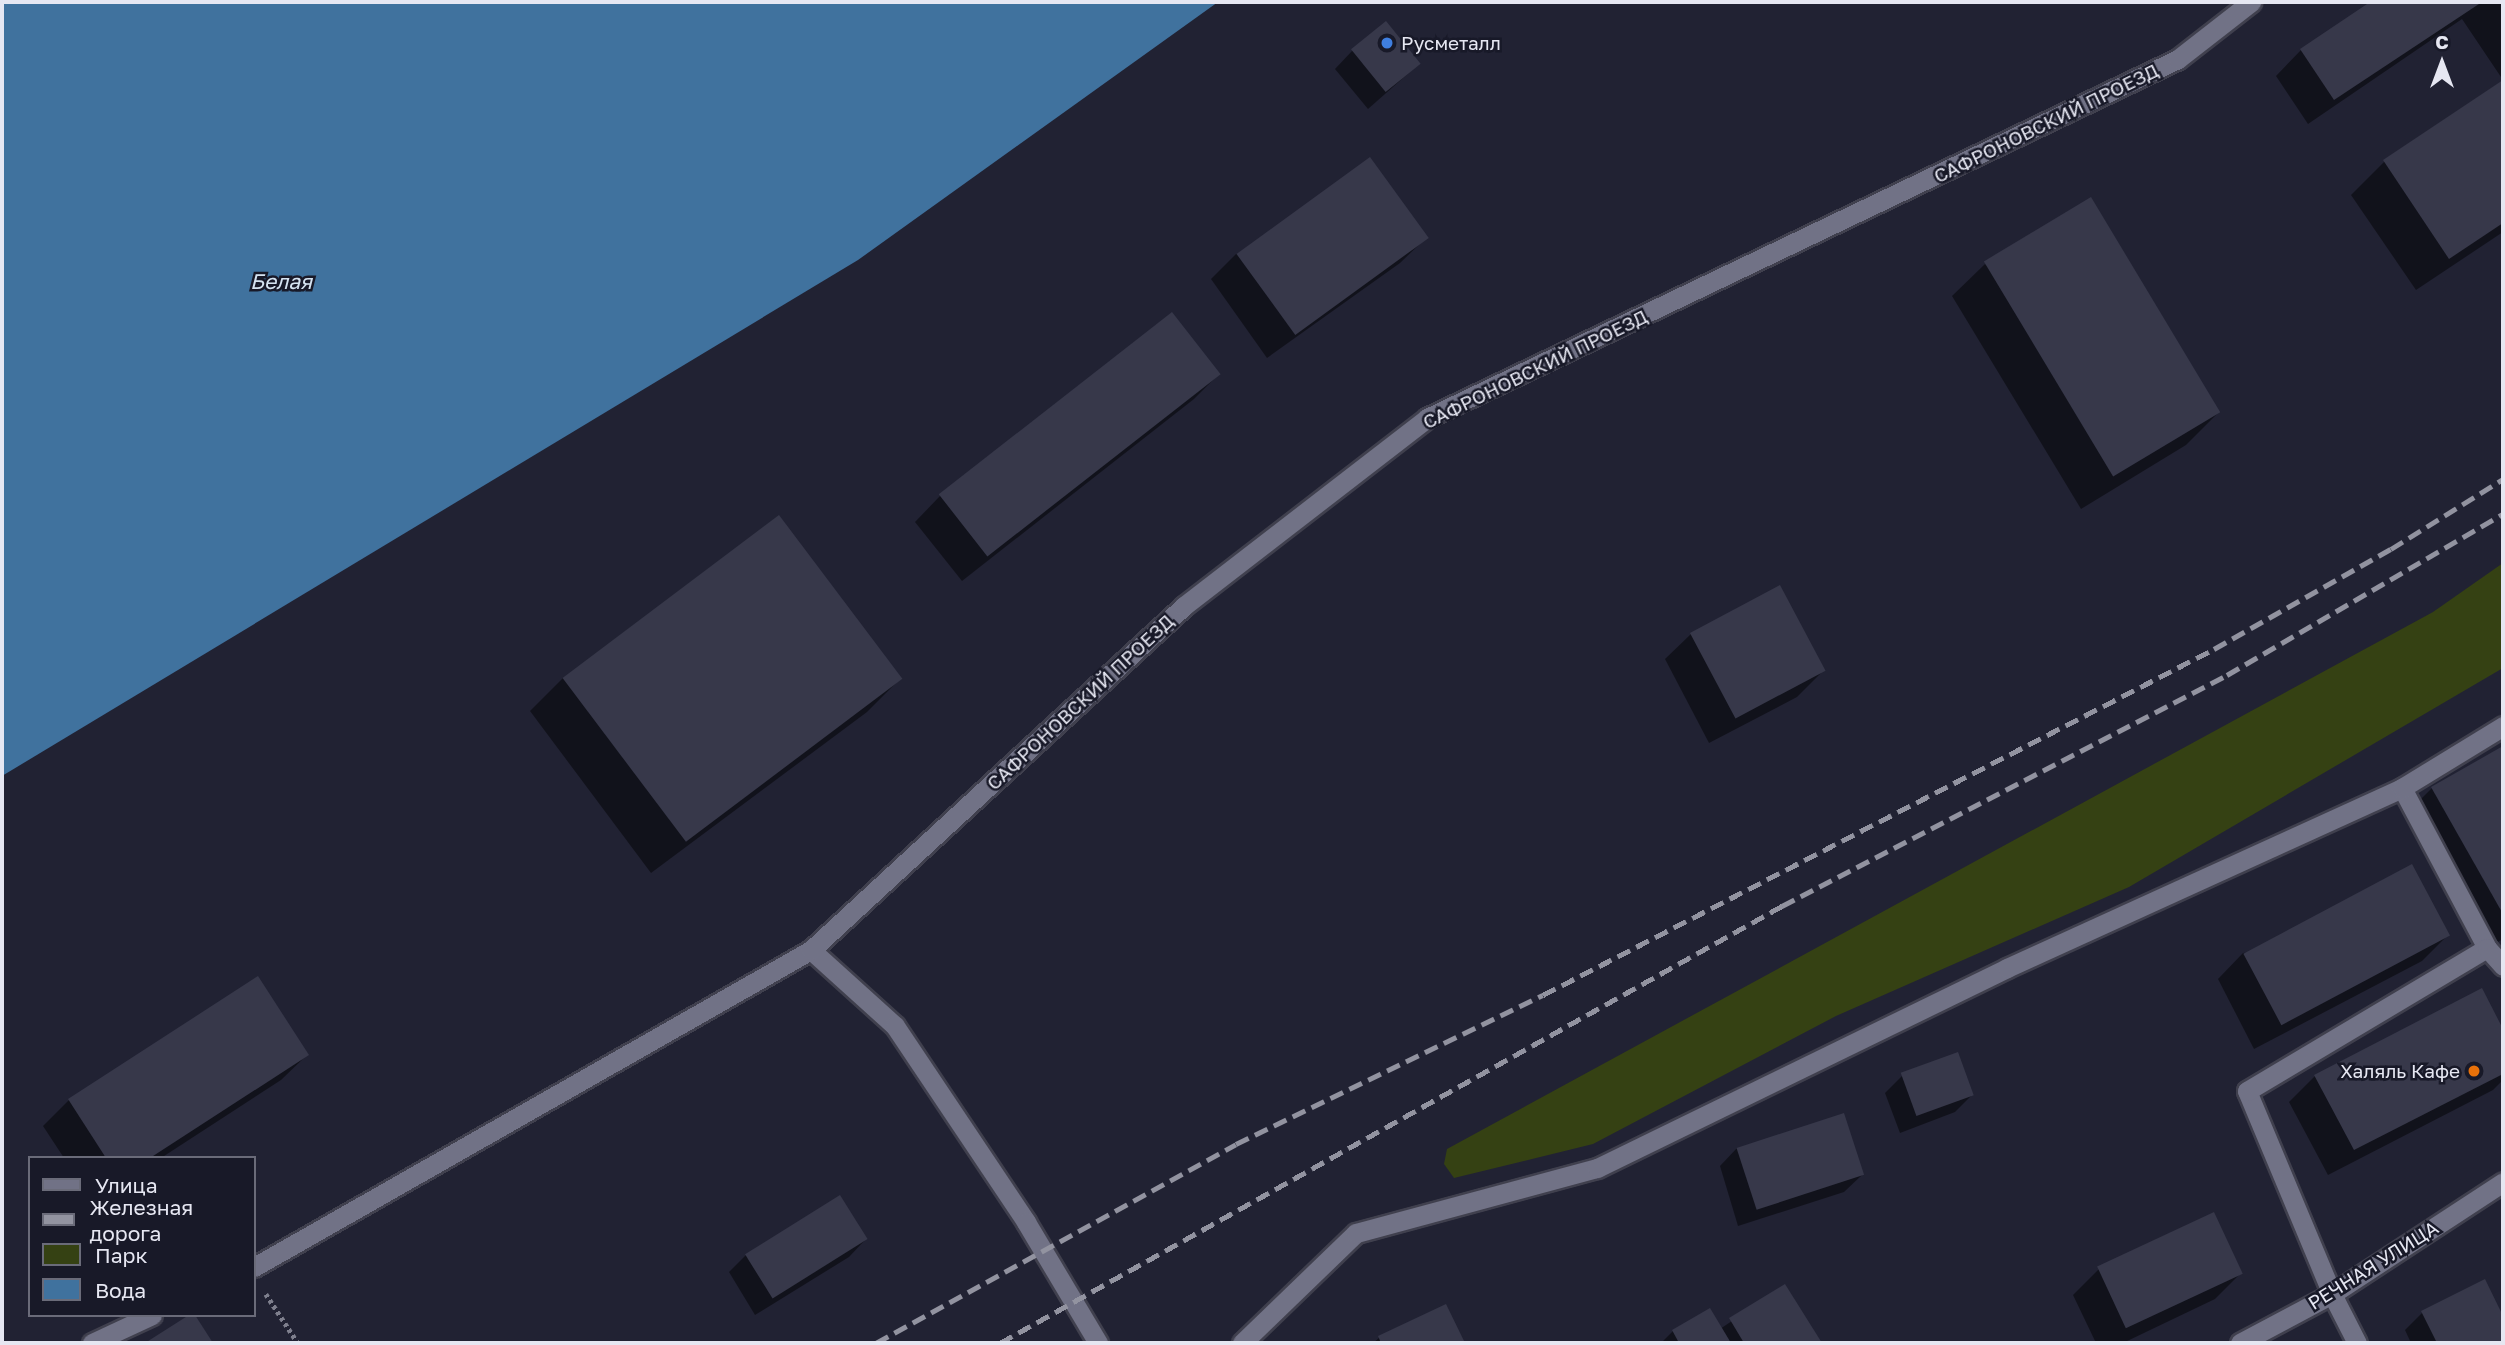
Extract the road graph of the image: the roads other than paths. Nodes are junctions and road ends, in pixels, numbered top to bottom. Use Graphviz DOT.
graph roads {
  1 [pos="2251,2"];
  2 [pos="2503,726"];
  3 [pos="2402,788"];
  4 [pos="2487,948"];
  5 [pos="811,950"];
  6 [pos="2503,966"];
  7 [pos="2503,1182"];
  8 [pos="257,1274"];
  9 [pos="2332,1294"];
  10 [pos="148,1317"];
  11 [pos="92,1343"];
  12 [pos="1098,1343"];
  13 [pos="1242,1343"];
  14 [pos="2240,1343"];
  15 [pos="2357,1343"];
  1 -- 5 [label="street, САФРОНОВСКИЙ ПРОЕЗД"];
  2 -- 3 [label="street"];
  3 -- 4 [label="street"];
  3 -- 13 [label="street"];
  4 -- 6 [label="street"];
  4 -- 9 [label="street"];
  5 -- 8 [label="street, САФРОНОВСКИЙ ПРОЕЗД"];
  5 -- 12 [label="street"];
  7 -- 9 [label="street, РЕЧНАЯ УЛИЦА"];
  9 -- 14 [label="street, РЕЧНАЯ УЛИЦА"];
  9 -- 15 [label="street"];
  10 -- 11 [label="street"];
}
